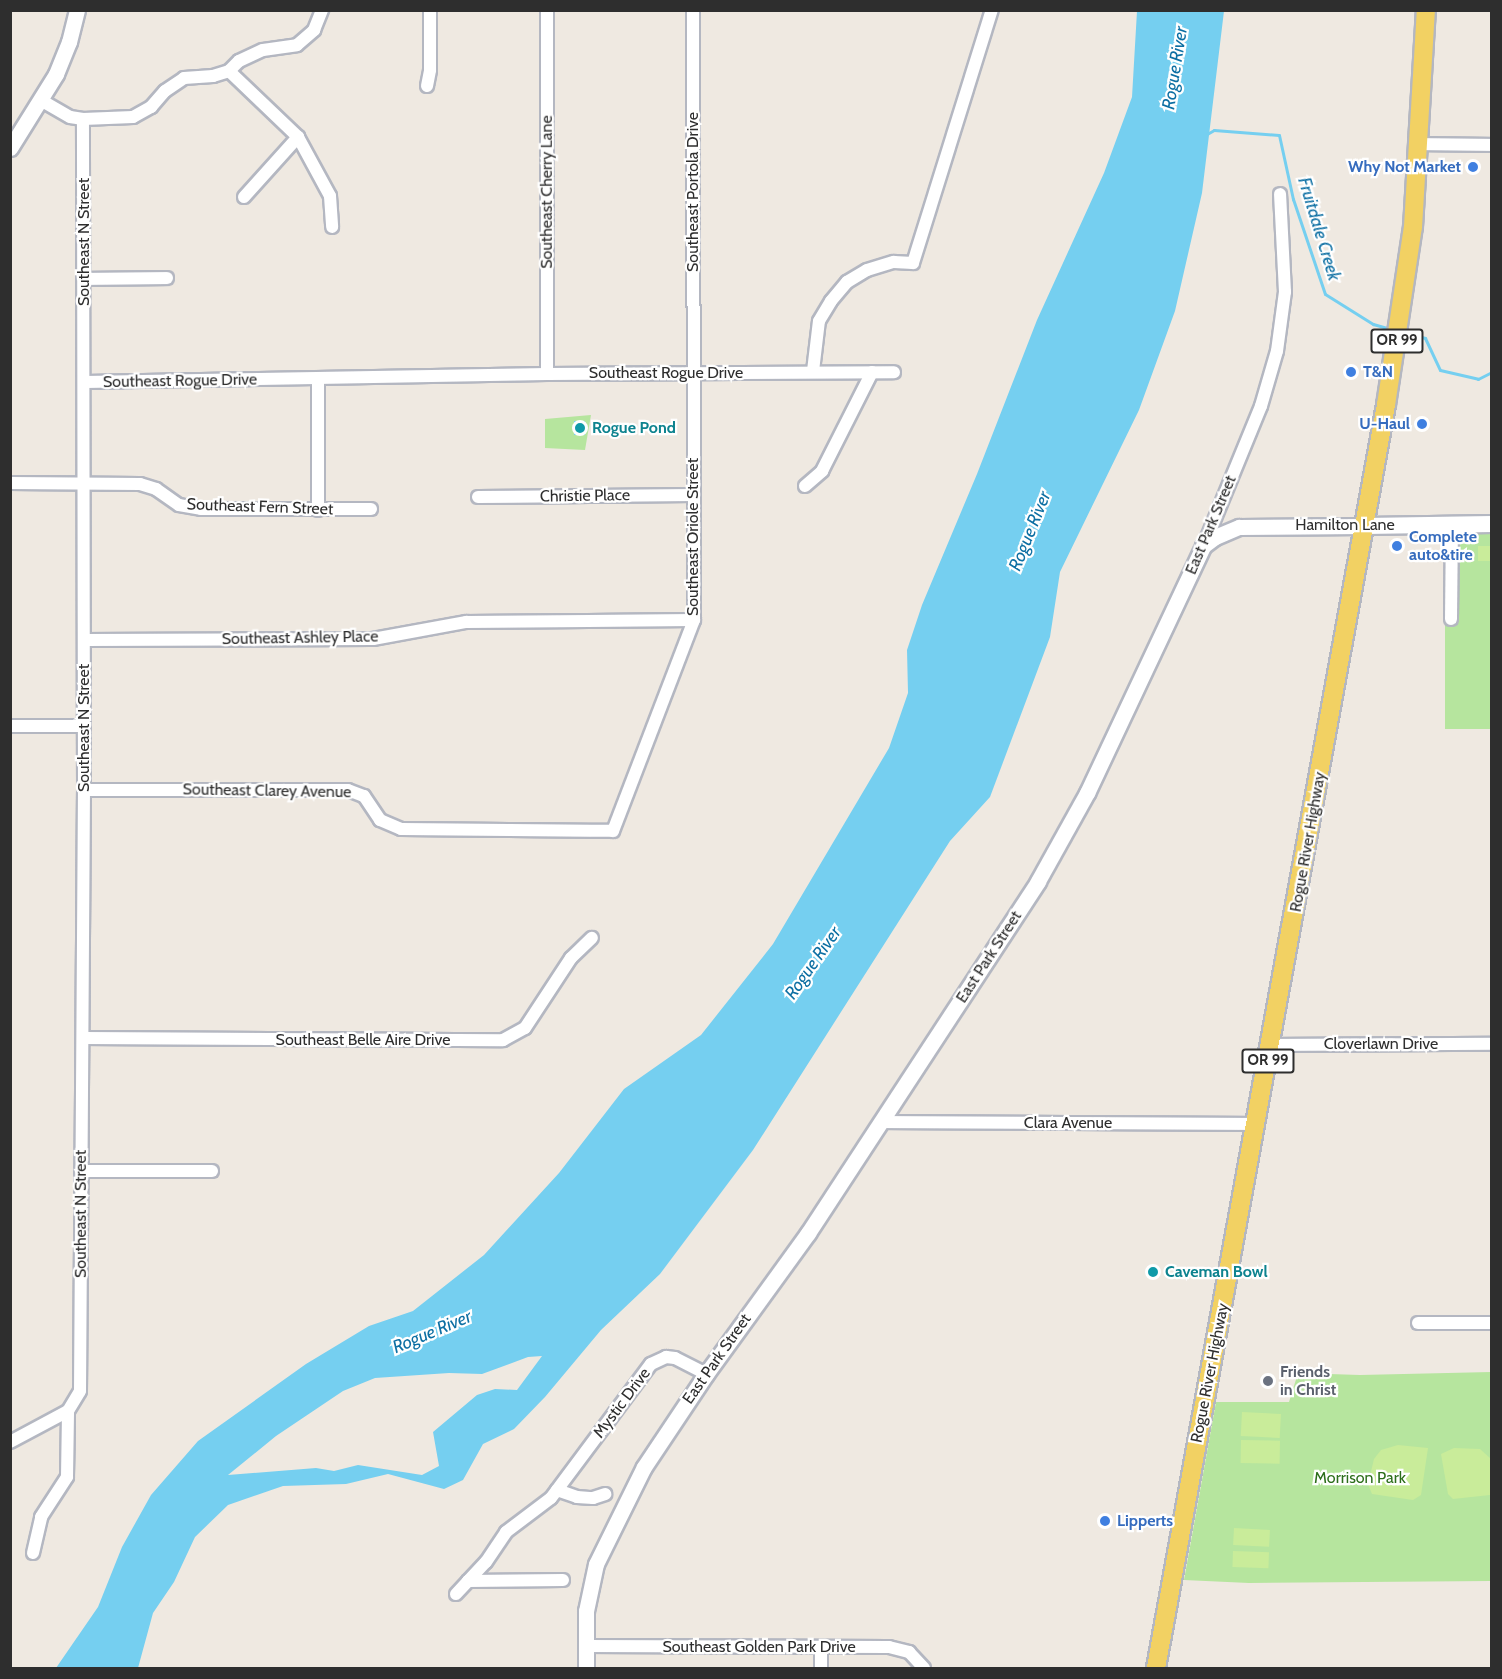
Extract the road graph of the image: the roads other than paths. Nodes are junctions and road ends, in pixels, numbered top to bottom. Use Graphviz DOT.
graph roads {
  1 [pos="77,10"];
  2 [pos="322,10"];
  3 [pos="430,10"];
  4 [pos="547,10"];
  5 [pos="693,10"];
  6 [pos="992,10"];
  7 [pos="1426,10"];
  8 [pos="229,71"];
  9 [pos="427,86"];
  10 [pos="42,101"];
  11 [pos="83,119"];
  12 [pos="298,137"];
  13 [pos="1419,144"];
  14 [pos="1491,145"];
  15 [pos="10,148"];
  16 [pos="1280,194"];
  17 [pos="244,197"];
  18 [pos="332,227"];
  19 [pos="167,278"];
  20 [pos="84,279"];
  21 [pos="813,371"];
  22 [pos="872,372"];
  23 [pos="894,372"];
  24 [pos="547,374"];
  25 [pos="693,374"];
  26 [pos="318,379"];
  27 [pos="85,382"];
  28 [pos="10,483"];
  29 [pos="85,484"];
  30 [pos="805,486"];
  31 [pos="693,495"];
  32 [pos="478,497"];
  33 [pos="371,509"];
  34 [pos="318,510"];
  35 [pos="1491,524"];
  36 [pos="1452,525"];
  37 [pos="1365,526"];
  38 [pos="1203,546"];
  39 [pos="1451,619"];
  40 [pos="694,620"];
  41 [pos="84,640"];
  42 [pos="10,726"];
  43 [pos="84,726"];
  44 [pos="84,790"];
  45 [pos="613,831"];
  46 [pos="592,938"];
  47 [pos="84,1038"];
  48 [pos="1491,1044"];
  49 [pos="1271,1045"];
  50 [pos="881,1122"];
  51 [pos="1256,1124"];
  52 [pos="81,1171"];
  53 [pos="212,1171"];
  54 [pos="1418,1323"];
  55 [pos="1491,1323"];
  56 [pos="706,1374"];
  57 [pos="68,1411"];
  58 [pos="10,1442"];
  59 [pos="554,1494"];
  60 [pos="604,1494"];
  61 [pos="33,1553"];
  62 [pos="563,1580"];
  63 [pos="468,1581"];
  64 [pos="456,1594"];
  65 [pos="585,1646"];
  66 [pos="821,1647"];
  67 [pos="586,1668"];
  68 [pos="821,1668"];
  69 [pos="924,1668"];
  70 [pos="1156,1668"];
  1 -- 10 [label="street"];
  2 -- 8 [label="street"];
  3 -- 9 [label="street"];
  4 -- 24 [label="street, Southeast Cherry Lane"];
  5 -- 25 [label="street, Southeast Portola Drive"];
  6 -- 21 [label="street"];
  7 -- 13 [label="main road, Rogue River Highway / OR 99"];
  8 -- 11 [label="street"];
  8 -- 12 [label="street"];
  10 -- 11 [label="street"];
  10 -- 15 [label="street"];
  11 -- 20 [label="street, Southeast N Street"];
  12 -- 17 [label="street"];
  12 -- 18 [label="street"];
  13 -- 14 [label="street"];
  13 -- 37 [label="main road, Rogue River Highway / OR 99"];
  16 -- 38 [label="street, East Park Street"];
  19 -- 20 [label="street"];
  20 -- 27 [label="street, Southeast N Street"];
  21 -- 22 [label="street, Southeast Rogue Drive"];
  21 -- 25 [label="street, Southeast Rogue Drive"];
  22 -- 23 [label="street, Southeast Rogue Drive"];
  22 -- 30 [label="street"];
  24 -- 25 [label="street, Southeast Rogue Drive"];
  24 -- 26 [label="street, Southeast Rogue Drive"];
  25 -- 31 [label="street, Southeast Oriole Street"];
  26 -- 27 [label="street, Southeast Rogue Drive"];
  26 -- 34 [label="street"];
  27 -- 29 [label="street, Southeast N Street"];
  28 -- 29 [label="street, Southeast Fern Street"];
  29 -- 34 [label="street, Southeast Fern Street"];
  29 -- 41 [label="street, Southeast N Street"];
  31 -- 32 [label="street, Christie Place"];
  31 -- 40 [label="street, Southeast Oriole Street"];
  33 -- 34 [label="street, Southeast Fern Street"];
  35 -- 36 [label="main road, Hamilton Lane"];
  36 -- 37 [label="main road, Hamilton Lane"];
  36 -- 39 [label="street"];
  37 -- 38 [label="street, Hamilton Lane"];
  37 -- 49 [label="main road, Rogue River Highway / OR 99"];
  38 -- 50 [label="street, East Park Street"];
  40 -- 41 [label="street, Southeast Ashley Place"];
  40 -- 45 [label="street, Southeast Oriole Street"];
  41 -- 43 [label="street, Southeast N Street"];
  42 -- 43 [label="street"];
  43 -- 44 [label="street, Southeast N Street"];
  44 -- 45 [label="street, Southeast Clarey Avenue"];
  44 -- 47 [label="street, Southeast N Street"];
  46 -- 47 [label="street, Southeast Belle Aire Drive"];
  47 -- 52 [label="street, Southeast N Street"];
  48 -- 49 [label="street, Cloverlawn Drive"];
  49 -- 51 [label="main road, Rogue River Highway / OR 99"];
  50 -- 51 [label="street, Clara Avenue"];
  50 -- 56 [label="street, East Park Street"];
  51 -- 70 [label="main road, Rogue River Highway / OR 99"];
  52 -- 53 [label="street"];
  52 -- 57 [label="street, Southeast N Street"];
  54 -- 55 [label="street"];
  56 -- 59 [label="street, Mystic Drive"];
  56 -- 65 [label="street, East Park Street"];
  57 -- 58 [label="street"];
  57 -- 61 [label="street"];
  59 -- 60 [label="street"];
  59 -- 63 [label="street, Mystic Drive"];
  62 -- 63 [label="street"];
  63 -- 64 [label="street, Mystic Drive"];
  65 -- 66 [label="street, Southeast Golden Park Drive"];
  65 -- 67 [label="street, East Park Street"];
  66 -- 68 [label="street"];
  66 -- 69 [label="street, Southeast Golden Park Drive"];
}
